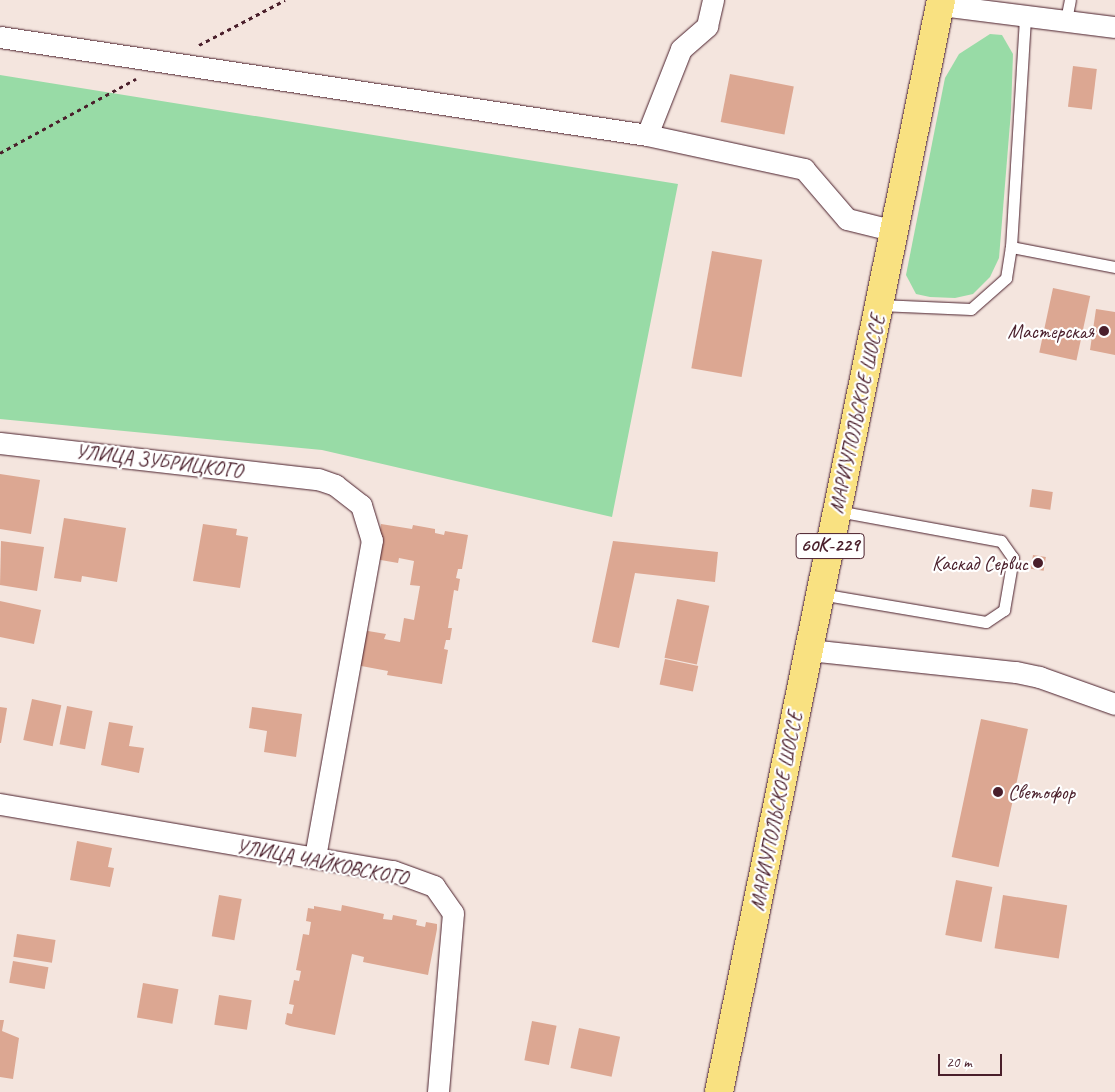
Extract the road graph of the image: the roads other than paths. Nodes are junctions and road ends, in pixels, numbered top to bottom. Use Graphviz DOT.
graph roads {
  1 [pos="713,0"];
  2 [pos="941,2"];
  3 [pos="1068,10"];
  4 [pos="1025,15"];
  5 [pos="1115,27"];
  6 [pos="0,37"];
  7 [pos="646,135"];
  8 [pos="895,230"];
  9 [pos="1012,247"];
  10 [pos="1115,266"];
  11 [pos="880,305"];
  12 [pos="0,443"];
  13 [pos="837,511"];
  14 [pos="820,594"];
  15 [pos="809,650"];
  16 [pos="1115,704"];
  17 [pos="0,804"];
  18 [pos="315,858"];
  19 [pos="438,1092"];
  20 [pos="720,1092"];
  1 -- 7 [label="street"];
  2 -- 4 [label="street"];
  2 -- 8 [label="main road, МАРИУПОЛЬСКОЕ ШОССЕ / 60К-229"];
  3 -- 4 [label="street"];
  3 -- 5 [label="street"];
  4 -- 9 [label="lane"];
  6 -- 7 [label="street"];
  7 -- 8 [label="street"];
  8 -- 11 [label="main road, МАРИУПОЛЬСКОЕ ШОССЕ / 60К-229"];
  9 -- 10 [label="lane"];
  9 -- 11 [label="lane"];
  11 -- 13 [label="main road, МАРИУПОЛЬСКОЕ ШОССЕ / 60К-229"];
  12 -- 18 [label="street, УЛИЦА ЗУБРИЦКОГО"];
  13 -- 14 [label="main road, МАРИУПОЛЬСКОЕ ШОССЕ / 60К-229"];
  13 -- 14 [label="lane"];
  14 -- 15 [label="main road, МАРИУПОЛЬСКОЕ ШОССЕ / 60К-229"];
  15 -- 16 [label="street"];
  15 -- 20 [label="main road, МАРИУПОЛЬСКОЕ ШОССЕ / 60К-229"];
  17 -- 18 [label="street, УЛИЦА ЧАЙКОВСКОГО"];
  18 -- 19 [label="street, УЛИЦА ЧАЙКОВСКОГО"];
}
